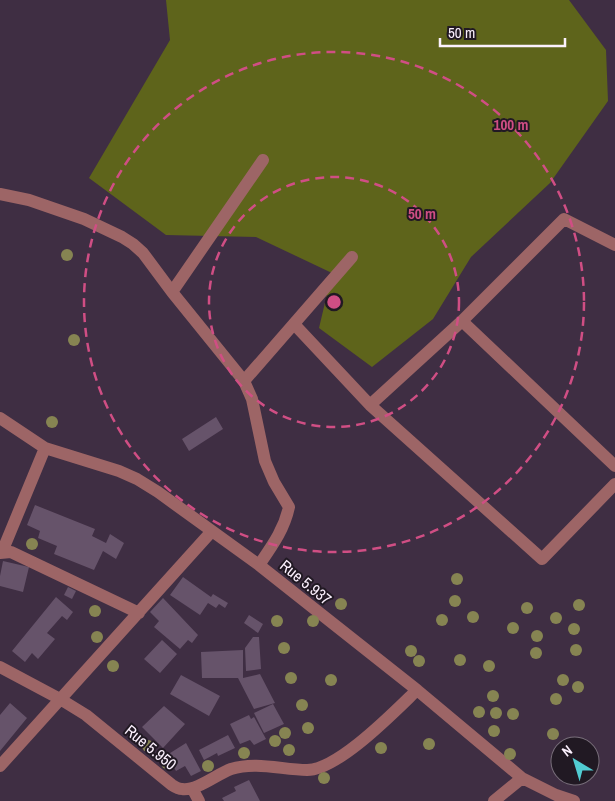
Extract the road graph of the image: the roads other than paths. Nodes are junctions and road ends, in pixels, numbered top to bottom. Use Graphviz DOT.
graph roads {
  1 [pos="264,160"];
  2 [pos="0,194"];
  3 [pos="615,245"];
  4 [pos="352,257"];
  5 [pos="172,292"];
  6 [pos="462,321"];
  7 [pos="294,324"];
  8 [pos="244,381"];
  9 [pos="370,404"];
  10 [pos="0,418"];
  11 [pos="45,448"];
  12 [pos="615,466"];
  13 [pos="615,484"];
  14 [pos="212,531"];
  15 [pos="1,553"];
  16 [pos="259,565"];
  17 [pos="139,613"];
  18 [pos="0,667"];
  19 [pos="417,690"];
  20 [pos="60,699"];
  21 [pos="0,766"];
  22 [pos="522,778"];
  23 [pos="192,788"];
  24 [pos="199,801"];
  25 [pos="494,801"];
  26 [pos="574,801"];
  1 -- 5 [label="street"];
  2 -- 5 [label="street"];
  3 -- 6 [label="street"];
  4 -- 7 [label="street"];
  5 -- 8 [label="street"];
  6 -- 9 [label="street"];
  6 -- 12 [label="street"];
  7 -- 8 [label="street"];
  7 -- 9 [label="street"];
  8 -- 16 [label="street"];
  9 -- 13 [label="street"];
  10 -- 11 [label="street, Rue 5.937"];
  11 -- 14 [label="street, Rue 5.937"];
  11 -- 15 [label="street"];
  14 -- 16 [label="street, Rue 5.937"];
  14 -- 17 [label="street"];
  15 -- 17 [label="street"];
  16 -- 19 [label="street, Rue 5.937"];
  17 -- 20 [label="street"];
  18 -- 20 [label="street, Rue 5.950"];
  19 -- 22 [label="street, Rue 5.937"];
  19 -- 23 [label="street"];
  20 -- 21 [label="street"];
  20 -- 23 [label="street, Rue 5.950"];
  22 -- 25 [label="street"];
  22 -- 26 [label="street, Rue 5.937"];
  23 -- 24 [label="street"];
}
